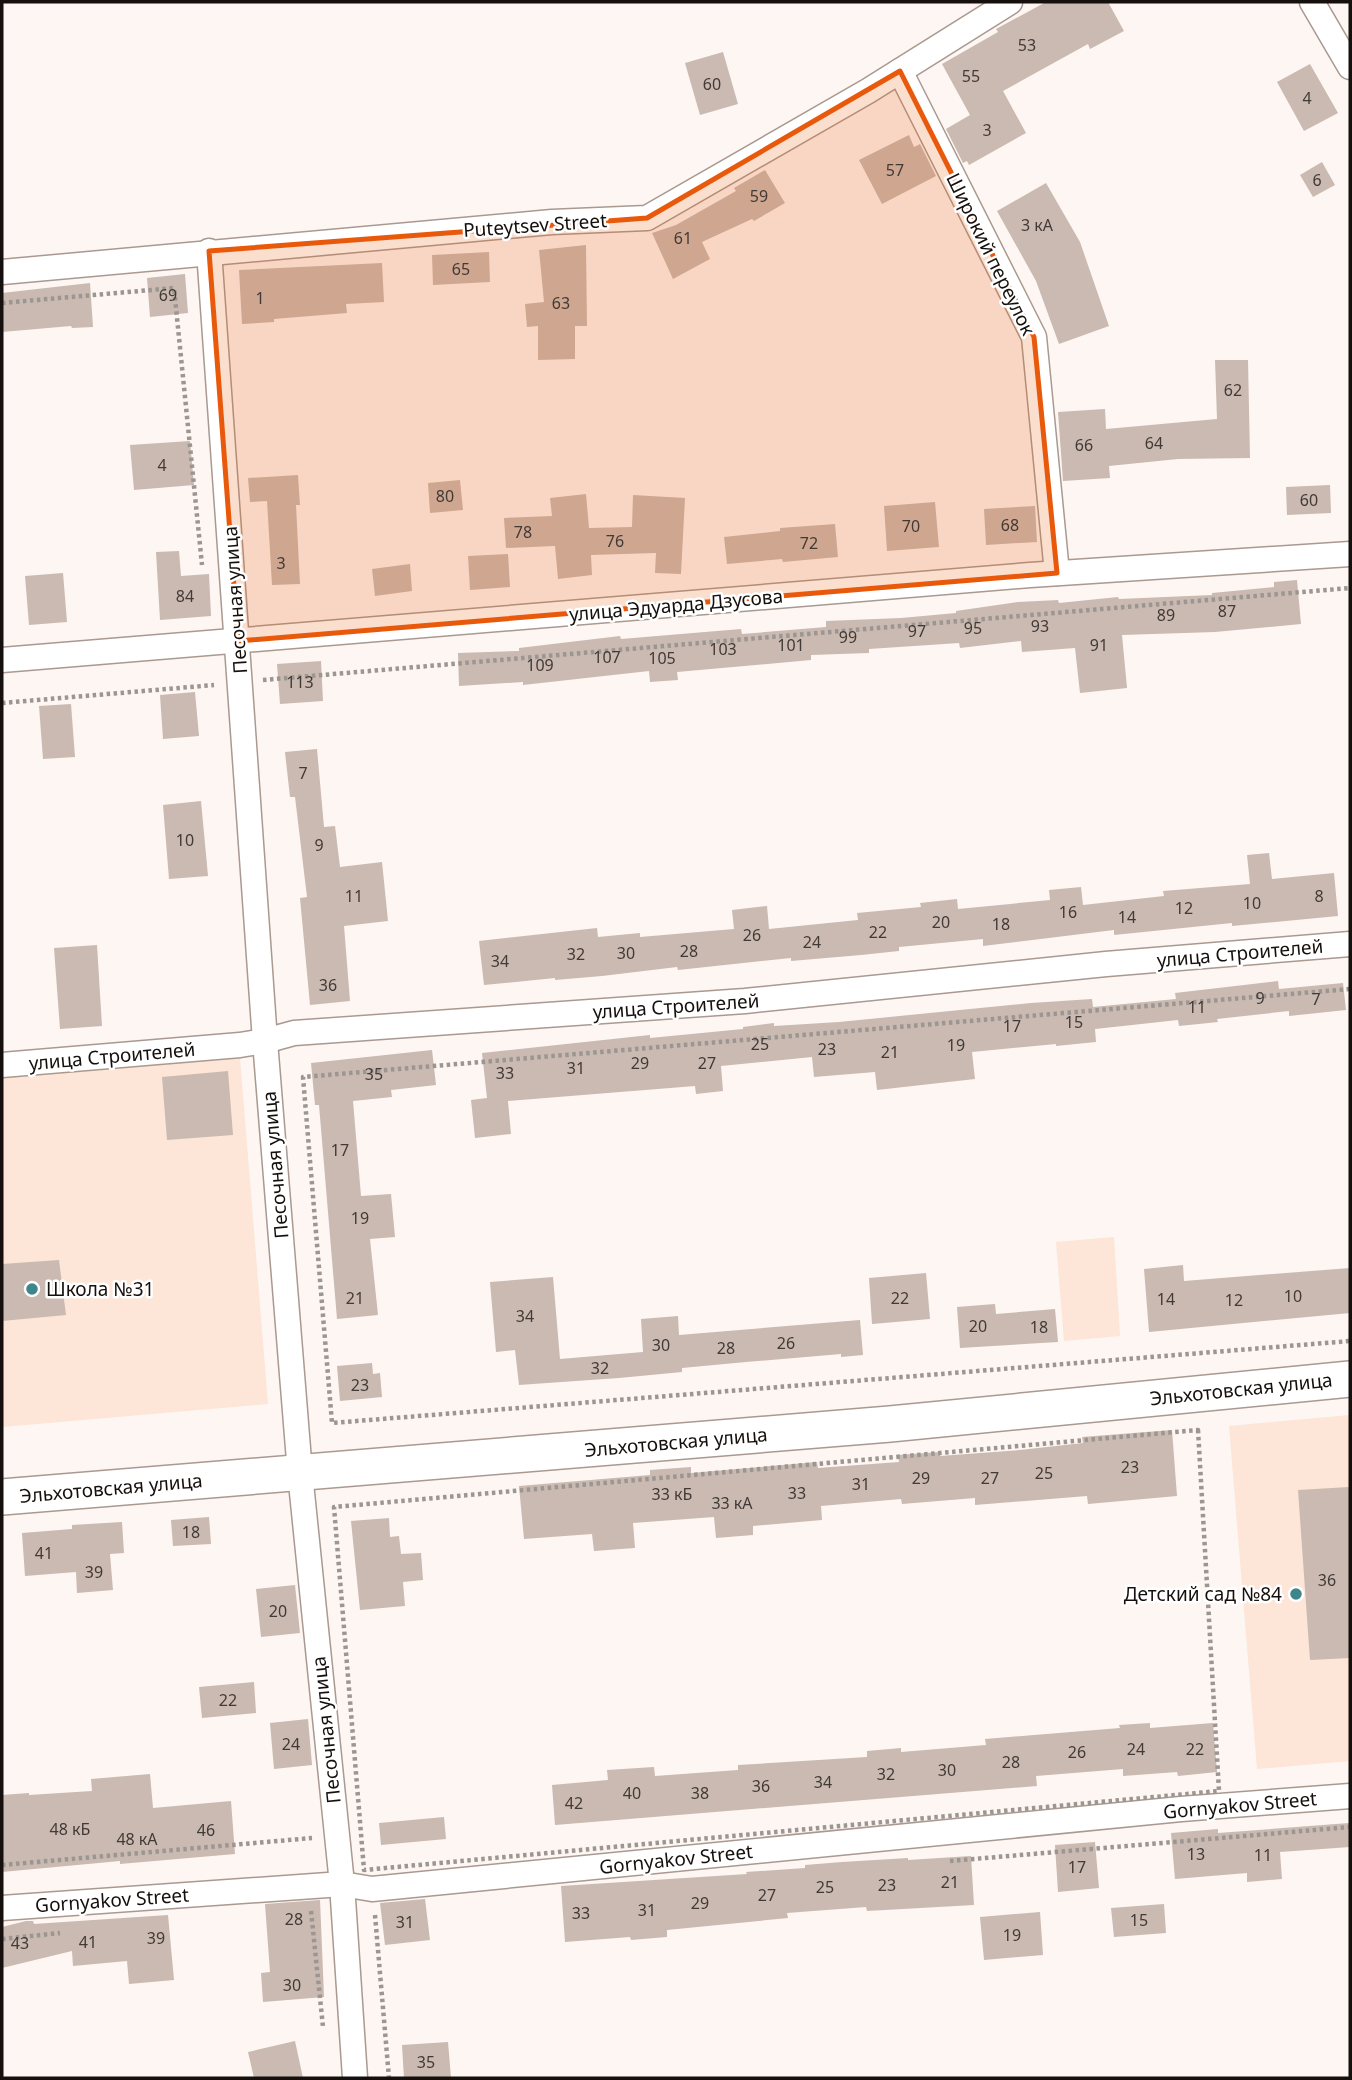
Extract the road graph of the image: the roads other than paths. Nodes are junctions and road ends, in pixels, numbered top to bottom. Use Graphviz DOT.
graph roads {
  1 [pos="1010,2"];
  2 [pos="1312,2"];
  3 [pos="1350,67"];
  4 [pos="900,71"];
  5 [pos="209,251"];
  6 [pos="2,272"];
  7 [pos="1350,554"];
  8 [pos="1057,573"];
  9 [pos="238,641"];
  10 [pos="2,660"];
  11 [pos="1350,944"];
  12 [pos="265,1041"];
  13 [pos="2,1065"];
  14 [pos="1350,1379"];
  15 [pos="300,1473"];
  16 [pos="2,1497"];
  17 [pos="1350,1796"];
  18 [pos="342,1884"];
  19 [pos="2,1908"];
  20 [pos="355,2078"];
  1 -- 4 [label="street, Puteytsev Street"];
  2 -- 3 [label="street"];
  4 -- 5 [label="street, Puteytsev Street"];
  4 -- 8 [label="street, Широкий переулок"];
  5 -- 6 [label="street, Puteytsev Street"];
  5 -- 9 [label="street, Песочная улица"];
  7 -- 8 [label="street, улица Эдуарда Дзусова"];
  8 -- 9 [label="street, улица Эдуарда Дзусова"];
  9 -- 10 [label="street, улица Эдуарда Дзусова"];
  9 -- 12 [label="street, Песочная улица"];
  11 -- 12 [label="street, улица Строителей"];
  12 -- 13 [label="street, улица Строителей"];
  12 -- 15 [label="street, Песочная улица"];
  14 -- 15 [label="street, Эльхотовская улица"];
  15 -- 16 [label="street, Эльхотовская улица"];
  15 -- 18 [label="street, Песочная улица"];
  17 -- 18 [label="street, Gornyakov Street"];
  18 -- 19 [label="street, Gornyakov Street"];
  18 -- 20 [label="street, Песочная улица"];
}
